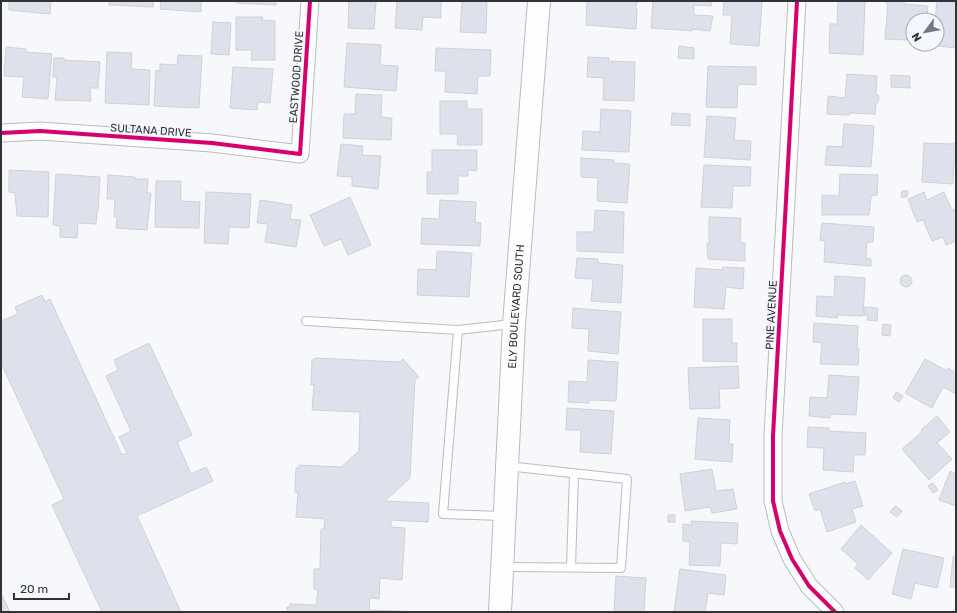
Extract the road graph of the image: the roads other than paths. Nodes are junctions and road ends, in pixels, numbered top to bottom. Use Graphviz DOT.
graph roads {
  1 [pos="310,1"];
  2 [pos="539,1"];
  3 [pos="797,1"];
  4 [pos="1,133"];
  5 [pos="300,154"];
  6 [pos="306,321"];
  7 [pos="514,324"];
  8 [pos="458,330"];
  9 [pos="507,466"];
  10 [pos="574,474"];
  11 [pos="504,516"];
  12 [pos="502,567"];
  13 [pos="571,568"];
  14 [pos="500,612"];
  15 [pos="835,612"];
  1 -- 5 [label="street, EASTWOOD DRIVE"];
  2 -- 7 [label="main road, ELY BOULEVARD SOUTH"];
  3 -- 15 [label="street, PINE AVENUE"];
  4 -- 5 [label="street, SULTANA DRIVE"];
  6 -- 8 [label="lane"];
  7 -- 8 [label="lane"];
  7 -- 9 [label="main road, ELY BOULEVARD SOUTH"];
  8 -- 11 [label="lane"];
  9 -- 10 [label="lane"];
  9 -- 11 [label="main road, ELY BOULEVARD SOUTH"];
  10 -- 13 [label="lane"];
  10 -- 13 [label="lane"];
  11 -- 12 [label="main road, ELY BOULEVARD SOUTH"];
  12 -- 13 [label="lane"];
  12 -- 14 [label="main road, ELY BOULEVARD SOUTH"];
}
